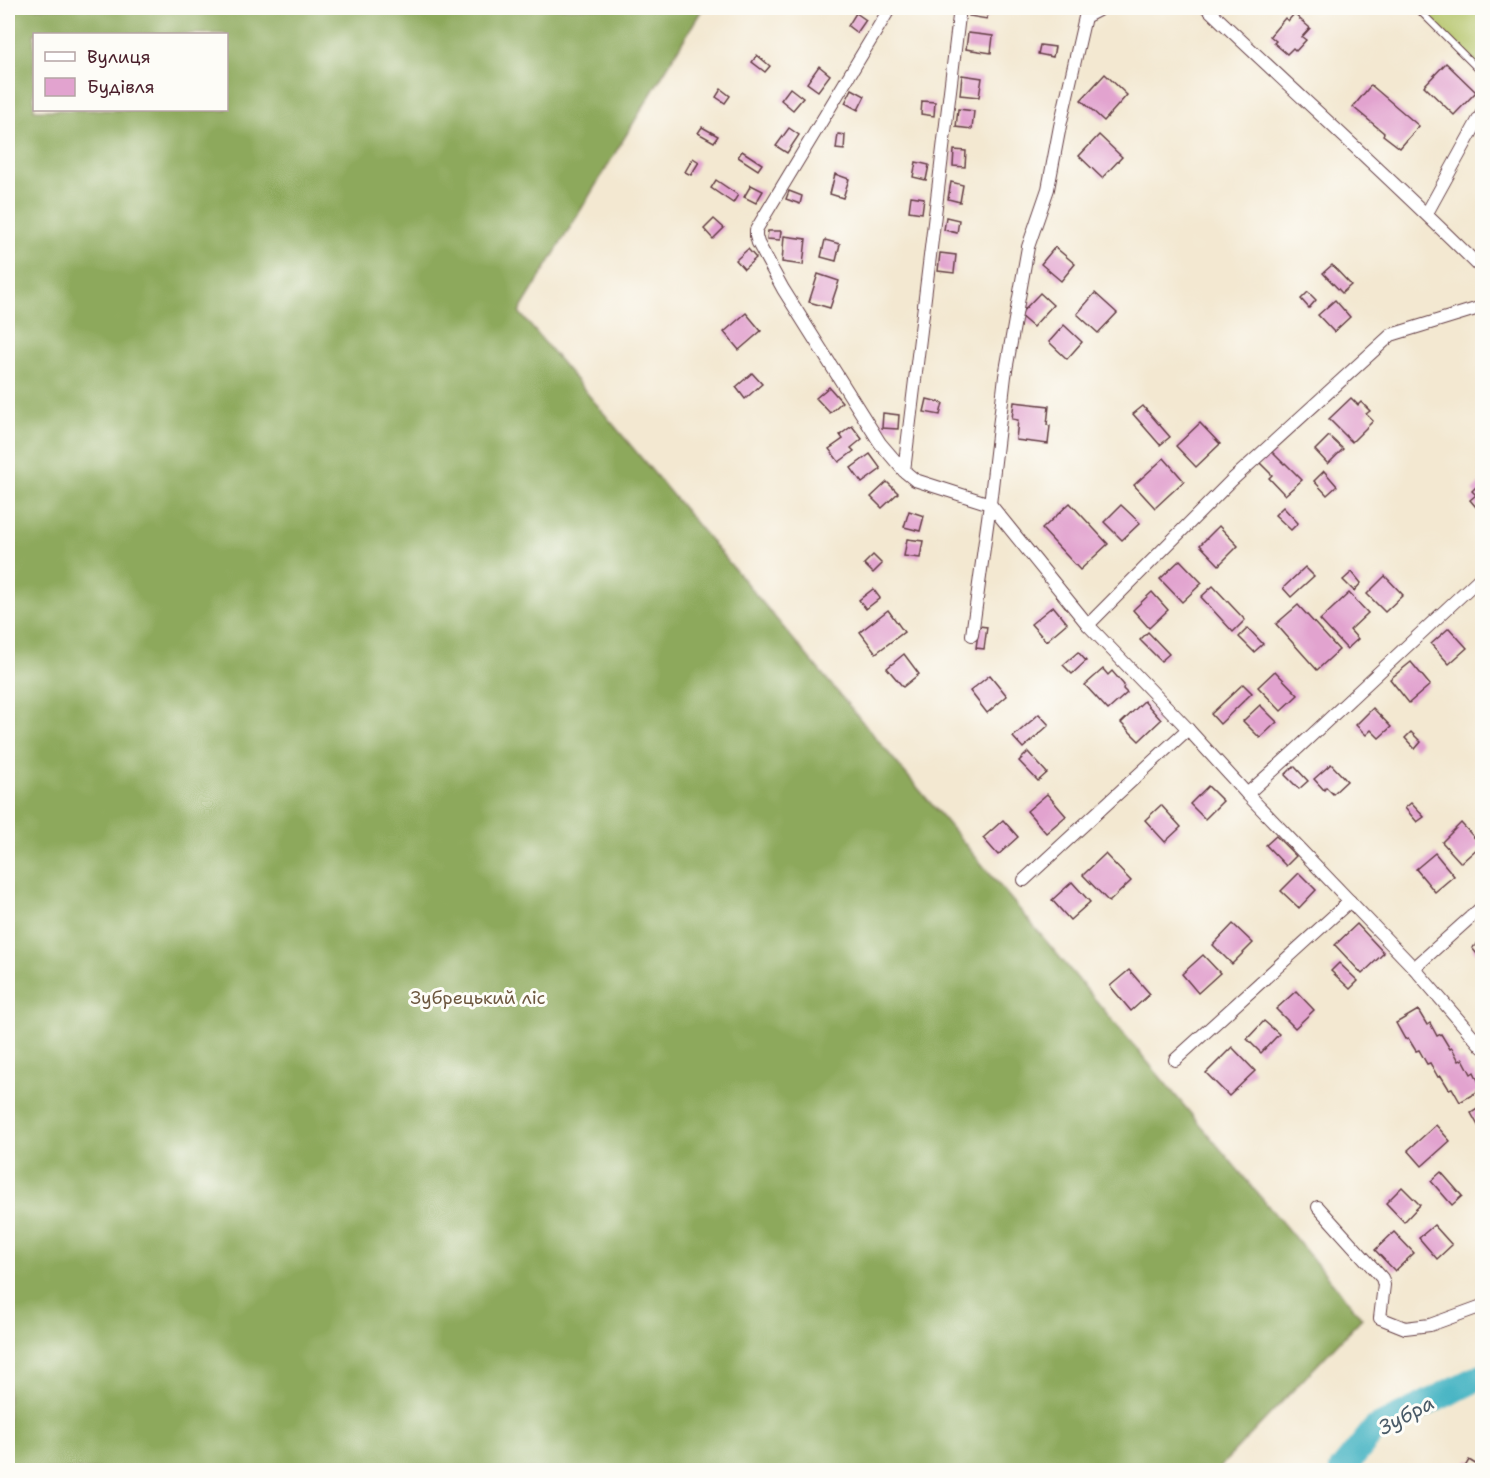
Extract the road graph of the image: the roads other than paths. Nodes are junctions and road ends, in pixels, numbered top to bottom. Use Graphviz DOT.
graph roads {
  1 [pos="890,8"];
  2 [pos="960,8"];
  3 [pos="1102,8"];
  4 [pos="1207,8"];
  5 [pos="1417,8"];
  6 [pos="1081,12"];
  7 [pos="1482,73"];
  8 [pos="1482,113"];
  9 [pos="1426,213"];
  10 [pos="1482,269"];
  11 [pos="1482,307"];
  12 [pos="904,471"];
  13 [pos="990,504"];
  14 [pos="1482,576"];
  15 [pos="1088,625"];
  16 [pos="972,635"];
  17 [pos="1188,729"];
  18 [pos="1246,794"];
  19 [pos="1024,880"];
  20 [pos="1350,902"];
  21 [pos="1482,907"];
  22 [pos="1414,968"];
  23 [pos="1482,1047"];
  24 [pos="1175,1060"];
  25 [pos="1318,1207"];
  26 [pos="1482,1306"];
  1 -- 12 [label="street"];
  2 -- 12 [label="street"];
  3 -- 6 [label="street"];
  4 -- 9 [label="street"];
  5 -- 7 [label="lane"];
  6 -- 13 [label="street"];
  8 -- 9 [label="street"];
  9 -- 10 [label="street"];
  11 -- 15 [label="street"];
  12 -- 13 [label="street"];
  13 -- 15 [label="street"];
  13 -- 16 [label="street"];
  14 -- 18 [label="street"];
  15 -- 17 [label="street"];
  17 -- 18 [label="street"];
  17 -- 19 [label="street"];
  18 -- 20 [label="street"];
  20 -- 22 [label="street"];
  20 -- 24 [label="street"];
  21 -- 22 [label="street"];
  22 -- 23 [label="street"];
  25 -- 26 [label="street"];
}
